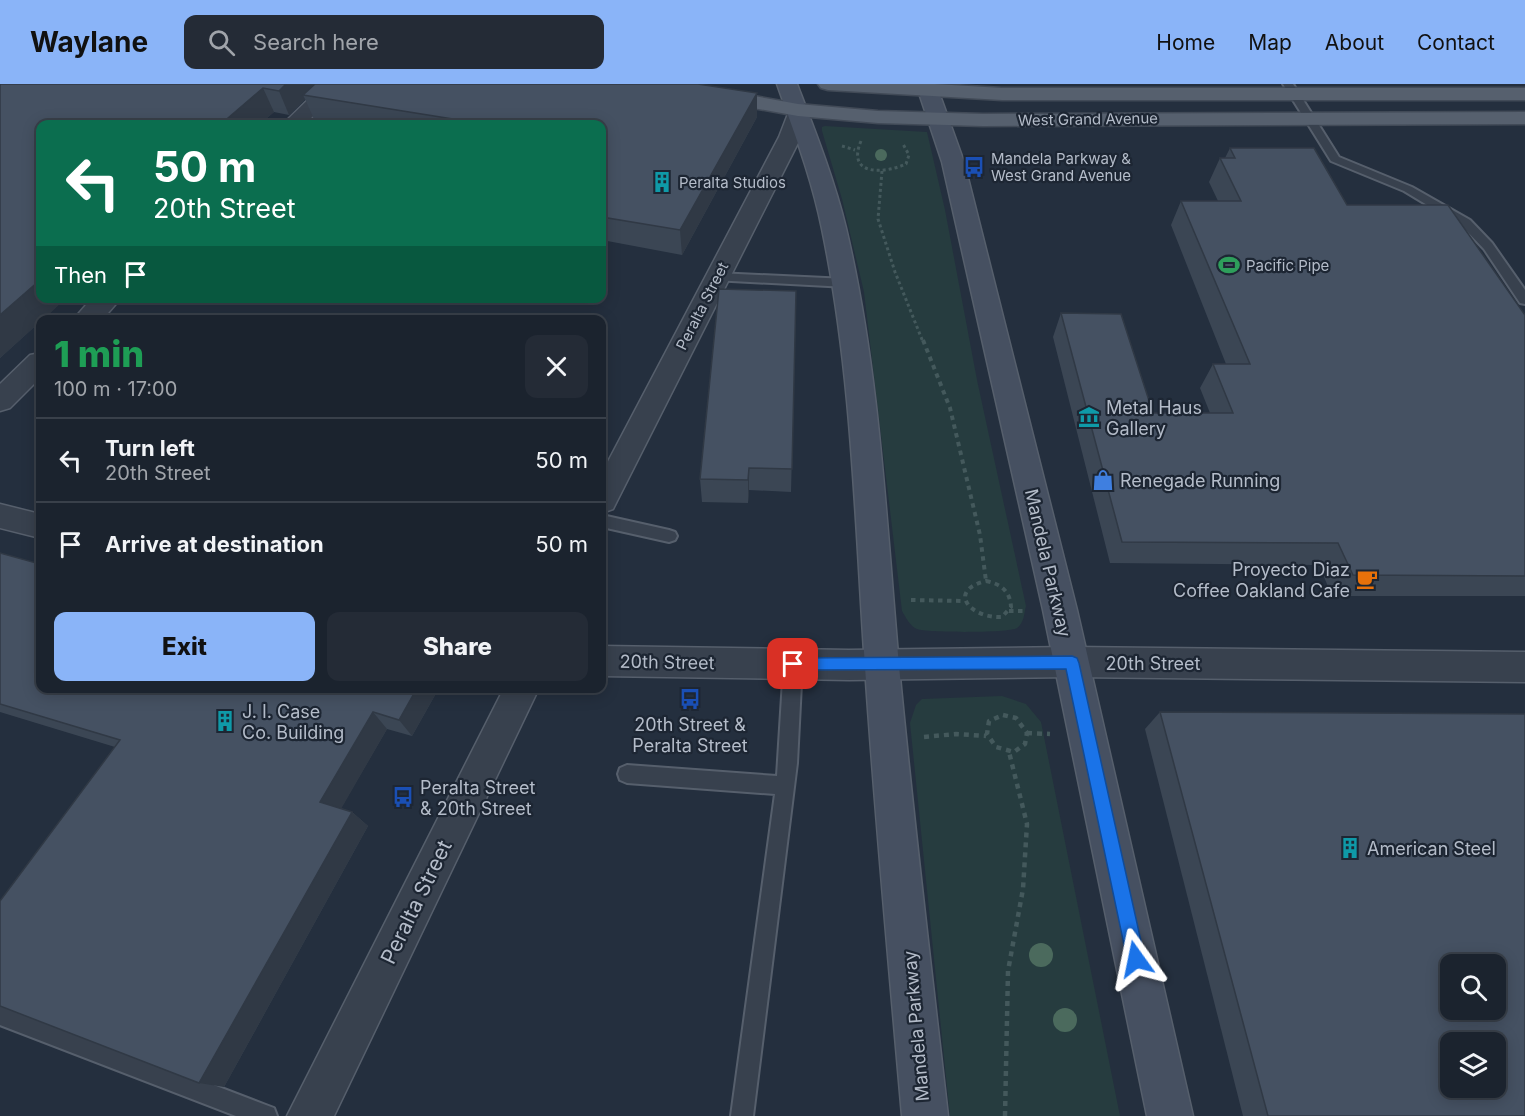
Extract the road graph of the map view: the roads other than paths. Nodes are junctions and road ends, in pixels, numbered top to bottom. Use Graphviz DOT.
graph roads {
  1 [pos="336,84"];
  2 [pos="653,84"];
  3 [pos="787,84"];
  4 [pos="828,84"];
  5 [pos="928,87"];
  6 [pos="1291,89"];
  7 [pos="1525,94"];
  8 [pos="798,110"];
  9 [pos="1309,118"];
  10 [pos="1525,118"];
  11 [pos="939,119"];
  12 [pos="296,120"];
  13 [pos="717,277"];
  14 [pos="847,283"];
  15 [pos="1525,300"];
  16 [pos="103,303"];
  17 [pos="91,315"];
  18 [pos="36,367"];
  19 [pos="0,401"];
  20 [pos="606,493"];
  21 [pos="0,516"];
  22 [pos="606,522"];
  23 [pos="36,525"];
  24 [pos="669,536"];
  25 [pos="606,660"];
  26 [pos="1072,663"];
  27 [pos="793,664"];
  28 [pos="882,665"];
  29 [pos="1525,666"];
  30 [pos="520,693"];
  31 [pos="627,774"];
  32 [pos="785,786"];
  33 [pos="0,1014"];
  34 [pos="266,1116"];
  35 [pos="310,1116"];
  36 [pos="742,1116"];
  37 [pos="925,1116"];
  38 [pos="1170,1116"];
  1 -- 12 [label="street"];
  2 -- 8 [label="main road, West Grand Avenue"];
  3 -- 8 [label="main road, Mandela Parkway"];
  4 -- 5 [label="main road, West Grand Avenue"];
  5 -- 6 [label="main road, West Grand Avenue"];
  5 -- 11 [label="main road, Mandela Parkway"];
  6 -- 7 [label="main road, West Grand Avenue"];
  6 -- 9 [label="lane"];
  8 -- 11 [label="main road, West Grand Avenue"];
  8 -- 13 [label="street, Peralta Street"];
  8 -- 14 [label="main road, Mandela Parkway"];
  9 -- 10 [label="main road, West Grand Avenue"];
  9 -- 11 [label="main road, West Grand Avenue"];
  9 -- 15 [label="lane"];
  11 -- 26 [label="main road, Mandela Parkway"];
  13 -- 14 [label="lane"];
  13 -- 20 [label="street, Peralta Street"];
  14 -- 28 [label="main road, Mandela Parkway"];
  16 -- 17 [label="street"];
  18 -- 19 [label="street"];
  21 -- 23 [label="street"];
  22 -- 24 [label="lane"];
  25 -- 27 [label="street, 20th Street"];
  26 -- 28 [label="street, 20th Street"];
  26 -- 29 [label="street, 20th Street"];
  26 -- 38 [label="main road, Mandela Parkway"];
  27 -- 28 [label="street, 20th Street"];
  27 -- 32 [label="lane"];
  28 -- 37 [label="main road, Mandela Parkway"];
  30 -- 35 [label="street, Peralta Street"];
  31 -- 32 [label="lane"];
  32 -- 36 [label="lane"];
  33 -- 34 [label="lane"];
}
